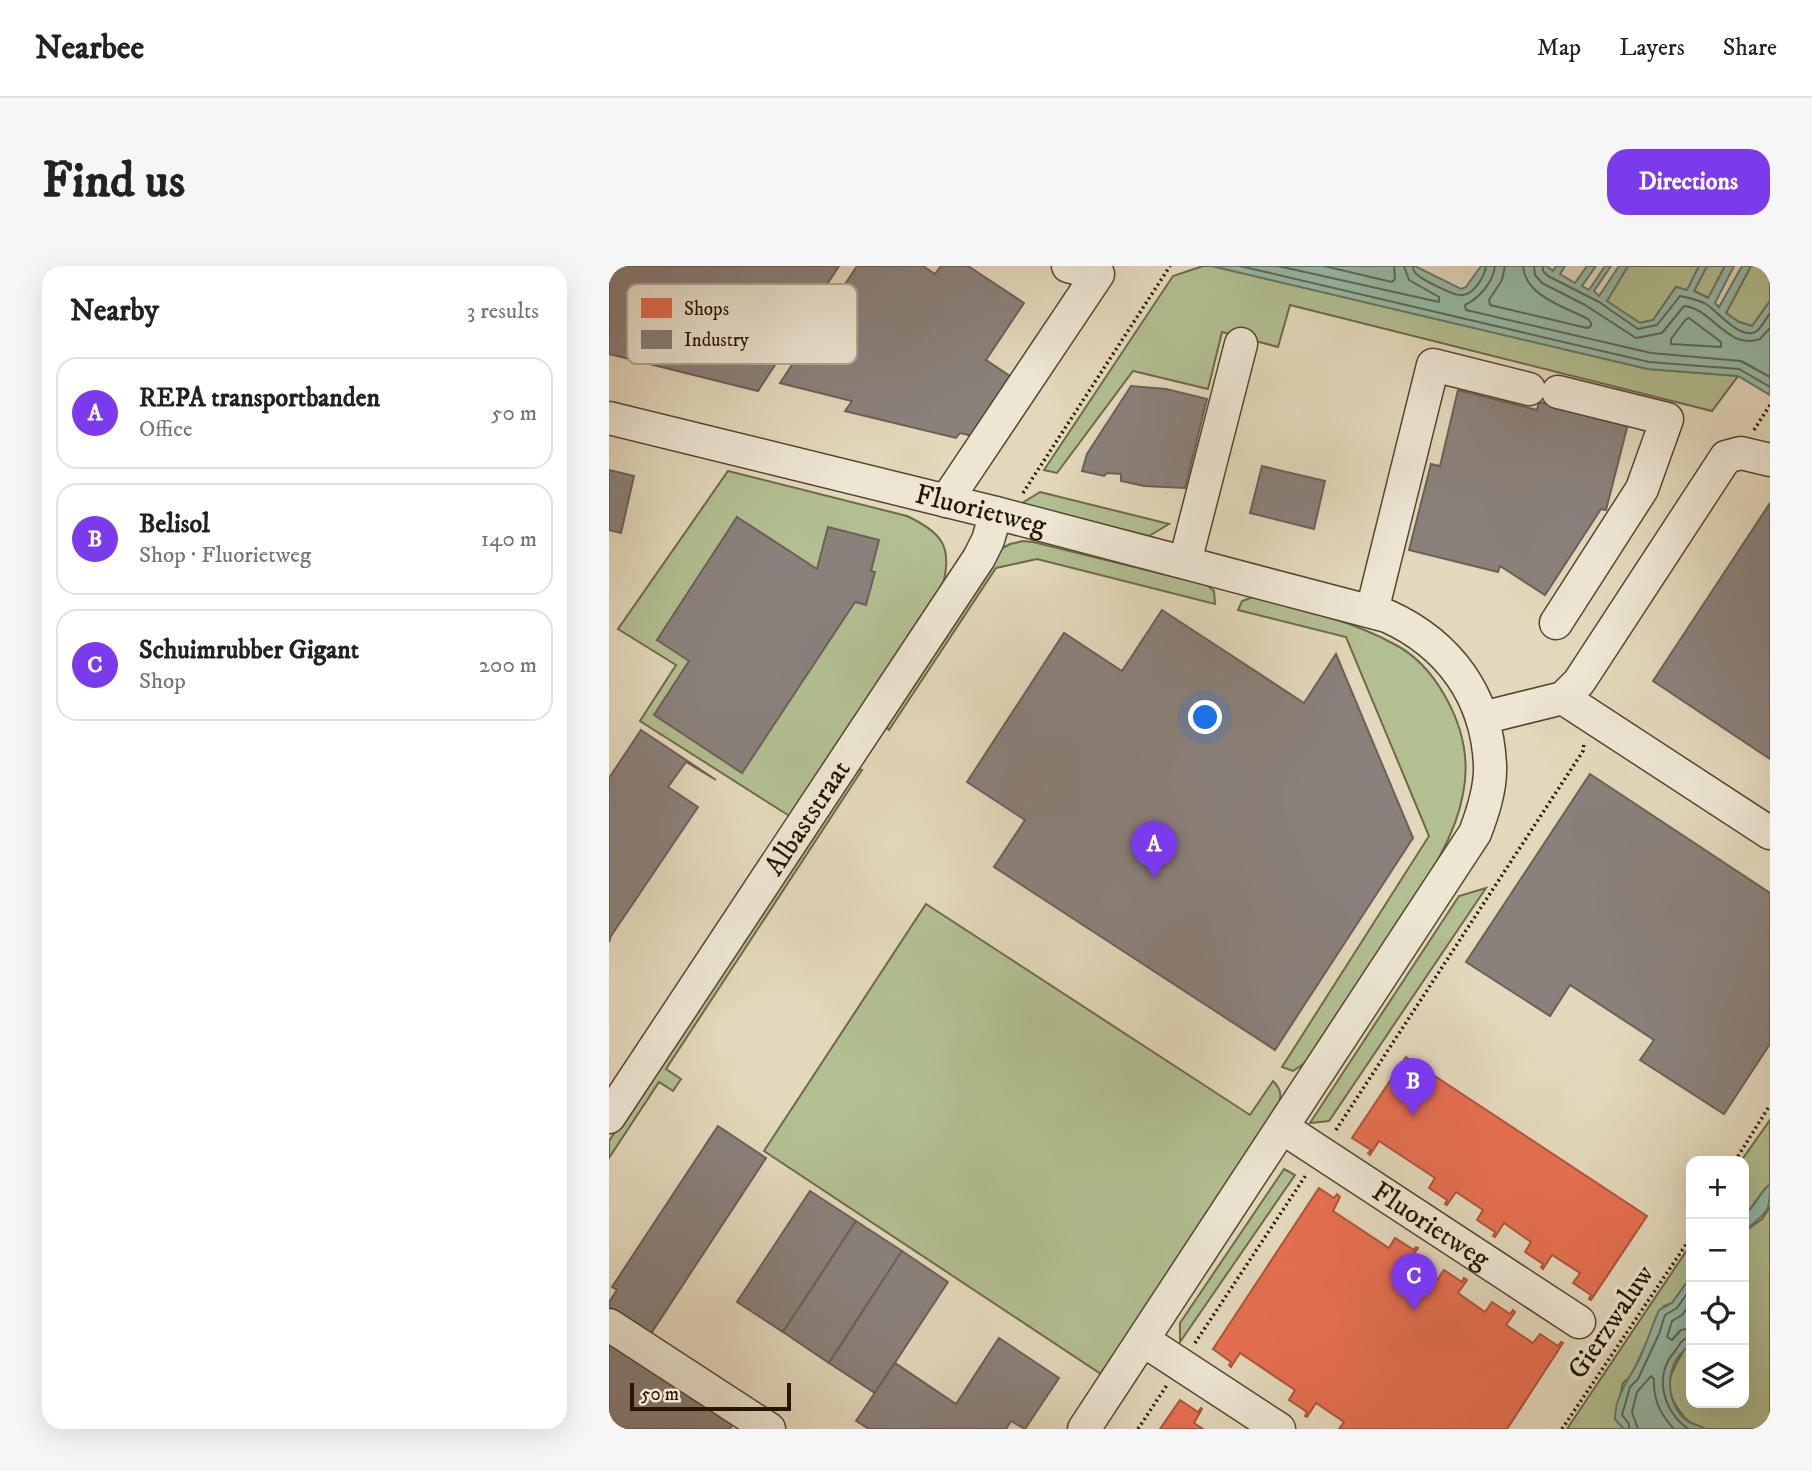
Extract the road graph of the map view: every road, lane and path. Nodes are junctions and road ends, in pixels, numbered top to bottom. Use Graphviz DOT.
graph roads {
  1 [pos="1068,266"];
  2 [pos="1170,266"];
  3 [pos="1241,344"];
  4 [pos="609,418"];
  5 [pos="1770,460"];
  6 [pos="1642,489"];
  7 [pos="946,501"];
  8 [pos="1002,515"];
  9 [pos="1686,517"];
  10 [pos="1185,562"];
  11 [pos="1372,611"];
  12 [pos="1556,623"];
  13 [pos="1563,698"];
  14 [pos="1482,718"];
  15 [pos="1594,719"];
  16 [pos="1770,833"];
  17 [pos="1770,1105"];
  18 [pos="609,1117"];
  19 [pos="1283,1128"];
  20 [pos="1321,1153"];
  21 [pos="1738,1156"];
  22 [pos="1686,1244"];
  23 [pos="1579,1322"];
  24 [pos="609,1325"];
  25 [pos="1143,1340"];
  26 [pos="1181,1365"];
  27 [pos="769,1429"];
  28 [pos="1084,1429"];
  29 [pos="1138,1429"];
  30 [pos="1279,1429"];
  31 [pos="1562,1429"];
  1 -- 7 [label="street"];
  2 -- 8 [label="path"];
  3 -- 10 [label="street"];
  4 -- 7 [label="street, Fluorietweg"];
  5 -- 9 [label="street"];
  6 -- 9 [label="street"];
  6 -- 11 [label="street"];
  6 -- 12 [label="street"];
  7 -- 8 [label="street, Fluorietweg"];
  8 -- 10 [label="street, Fluorietweg"];
  8 -- 18 [label="street, Albaststraat"];
  9 -- 13 [label="street"];
  10 -- 11 [label="street, Fluorietweg"];
  11 -- 14 [label="street, Fluorietweg"];
  13 -- 14 [label="street"];
  13 -- 15 [label="street"];
  14 -- 19 [label="street, Fluorietweg"];
  15 -- 16 [label="street"];
  15 -- 20 [label="path"];
  17 -- 21 [label="path"];
  19 -- 20 [label="street, Fluorietweg"];
  19 -- 25 [label="street, Fluorietweg"];
  20 -- 23 [label="street, Fluorietweg"];
  20 -- 26 [label="path"];
  22 -- 31 [label="path, Gierzwaluw"];
  24 -- 27 [label="street"];
  25 -- 26 [label="street"];
  25 -- 28 [label="street, Fluorietweg"];
  26 -- 29 [label="path"];
  26 -- 30 [label="street"];
}
